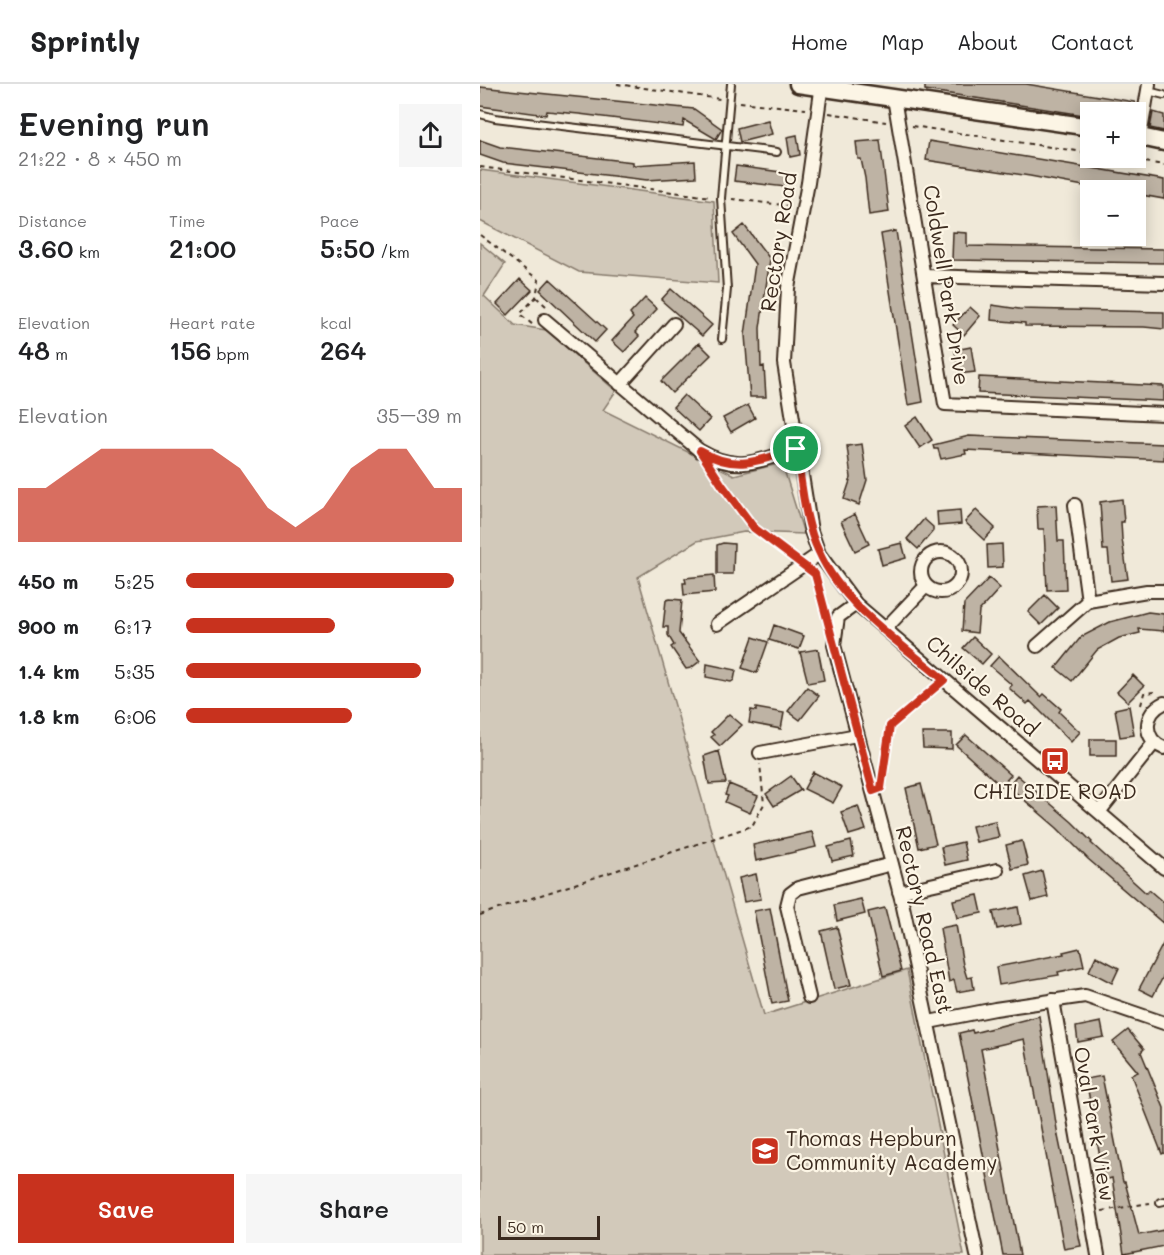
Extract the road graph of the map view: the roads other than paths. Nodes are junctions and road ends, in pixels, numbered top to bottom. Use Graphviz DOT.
graph roads {
  1 [pos="731,84"];
  2 [pos="798,84"];
  3 [pos="822,85"];
  4 [pos="1148,88"];
  5 [pos="1164,95"];
  6 [pos="894,98"];
  7 [pos="480,114"];
  8 [pos="1080,126"];
  9 [pos="1146,139"];
  10 [pos="1164,142"];
  11 [pos="726,147"];
  12 [pos="777,152"];
  13 [pos="926,276"];
  14 [pos="1164,283"];
  15 [pos="545,320"];
  16 [pos="674,324"];
  17 [pos="722,339"];
  18 [pos="620,384"];
  19 [pos="1164,414"];
  20 [pos="796,449"];
  21 [pos="1075,505"];
  22 [pos="819,554"];
  23 [pos="926,586"];
  24 [pos="1164,591"];
  25 [pos="1088,601"];
  26 [pos="856,604"];
  27 [pos="717,624"];
  28 [pos="885,629"];
  29 [pos="1037,646"];
  30 [pos="1164,703"];
  31 [pos="857,735"];
  32 [pos="1159,745"];
  33 [pos="760,753"];
  34 [pos="1099,812"];
  35 [pos="892,864"];
  36 [pos="1164,868"];
  37 [pos="997,870"];
  38 [pos="899,892"];
  39 [pos="808,997"];
  40 [pos="1053,1000"];
  41 [pos="928,1022"];
  42 [pos="1164,1023"];
  43 [pos="977,1255"];
  44 [pos="1098,1255"];
  1 -- 11 [label="lane"];
  2 -- 3 [label="street"];
  3 -- 6 [label="street"];
  3 -- 20 [label="street, Rectory Road"];
  4 -- 5 [label="lane"];
  6 -- 8 [label="street"];
  6 -- 13 [label="street, Coldwell Park Drive"];
  7 -- 11 [label="lane"];
  9 -- 10 [label="street"];
  11 -- 12 [label="lane"];
  11 -- 17 [label="lane"];
  13 -- 14 [label="street"];
  13 -- 19 [label="street, Coldwell Park Drive"];
  15 -- 18 [label="street"];
  16 -- 18 [label="street"];
  18 -- 20 [label="street"];
  20 -- 22 [label="street, Rectory Road"];
  21 -- 25 [label="street"];
  22 -- 26 [label="street, Rectory Road"];
  22 -- 27 [label="street"];
  23 -- 28 [label="street"];
  24 -- 25 [label="street"];
  25 -- 29 [label="street"];
  26 -- 28 [label="street, Chilside Road"];
  26 -- 31 [label="street, Rectory Road East"];
  28 -- 34 [label="street, Chilside Road"];
  30 -- 32 [label="street"];
  31 -- 33 [label="street"];
  31 -- 35 [label="street, Rectory Road East"];
  32 -- 34 [label="street"];
  34 -- 36 [label="street, Chilside Road"];
  35 -- 38 [label="street, Rectory Road East"];
  35 -- 39 [label="street"];
  37 -- 38 [label="street"];
  38 -- 41 [label="street, Rectory Road East"];
  40 -- 41 [label="street"];
  40 -- 42 [label="street"];
  40 -- 44 [label="street, Oval Park View"];
  41 -- 43 [label="street, Rectory Road East"];
}
